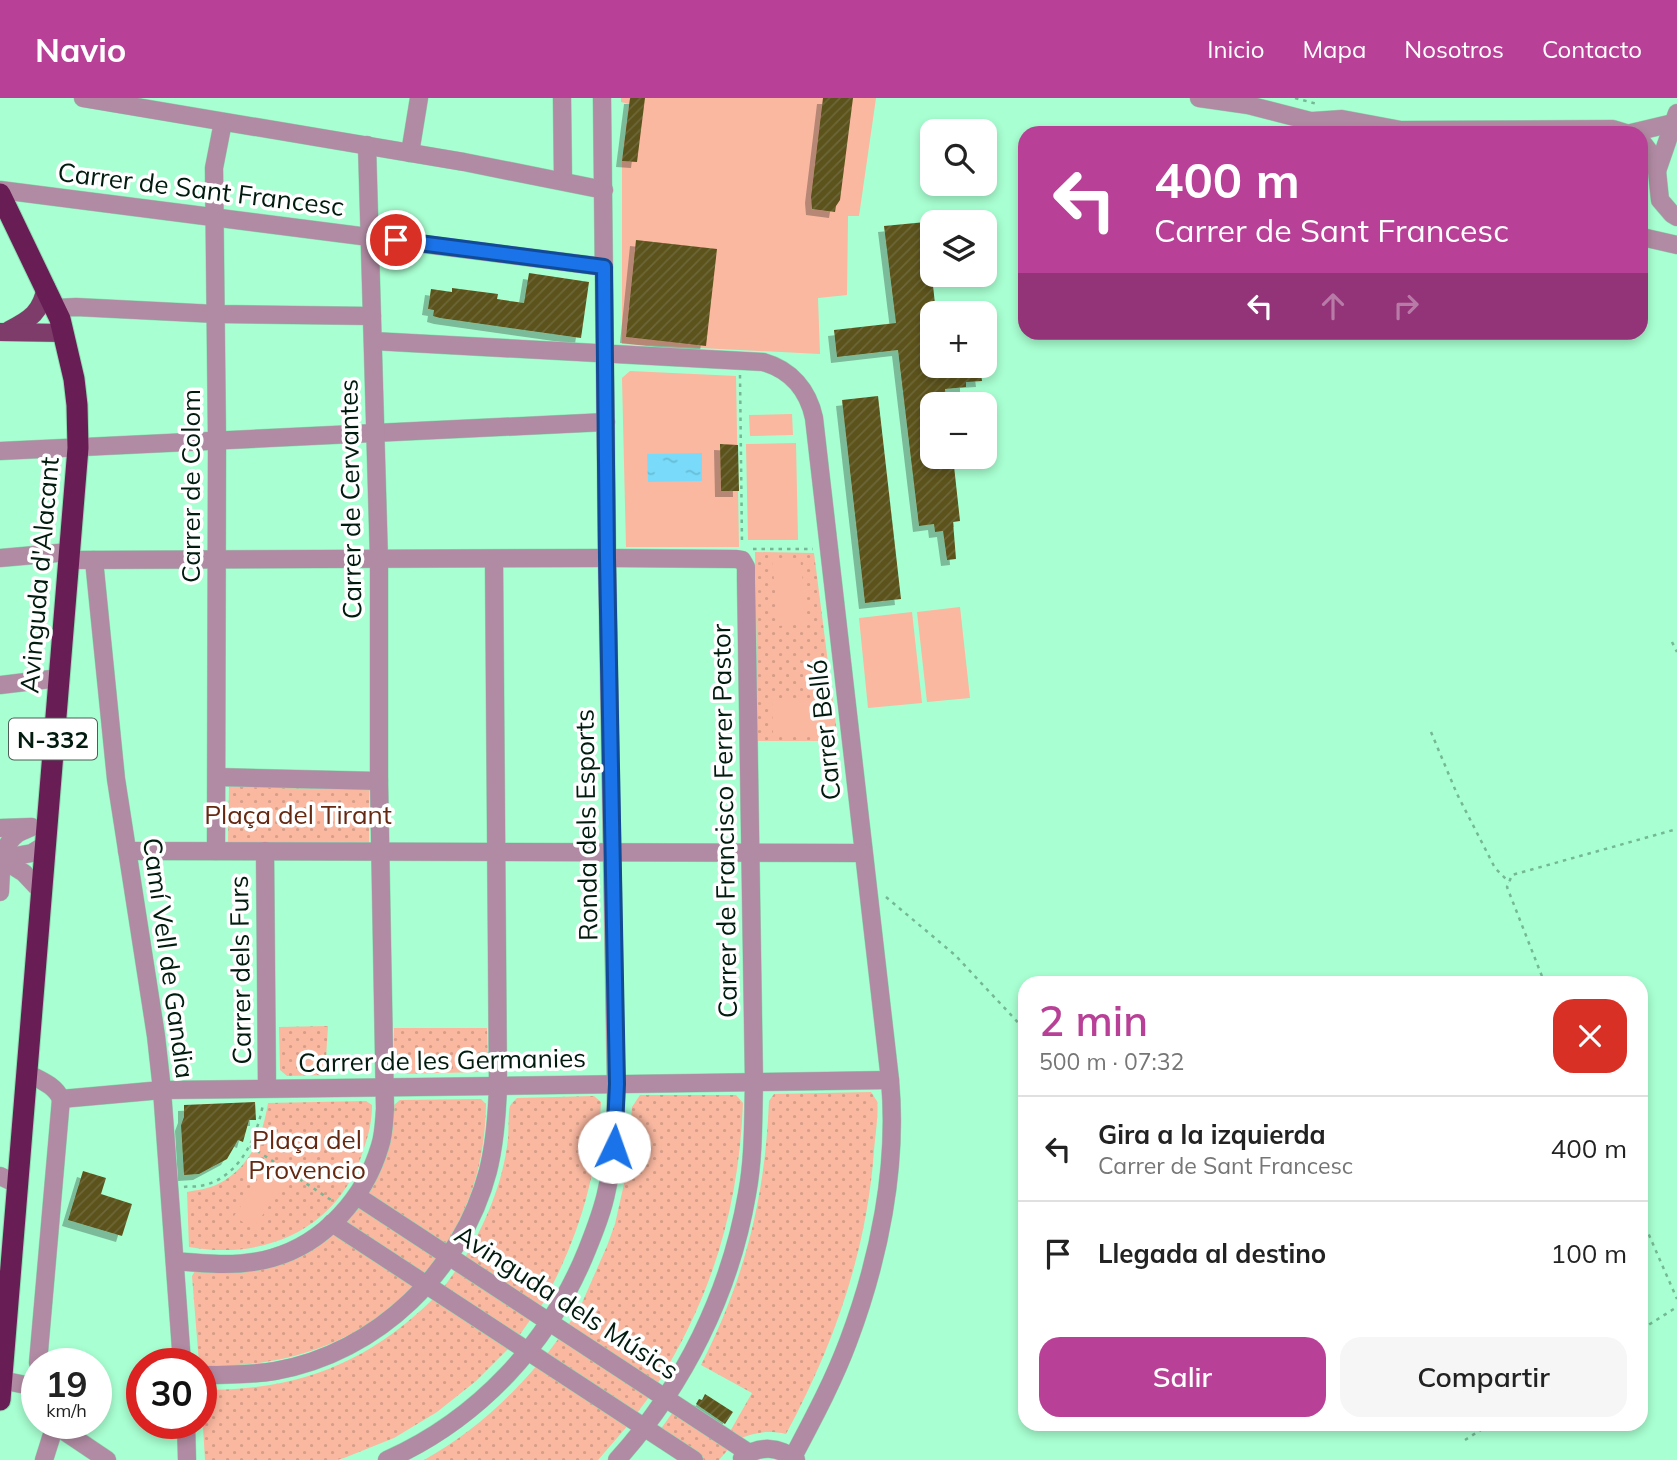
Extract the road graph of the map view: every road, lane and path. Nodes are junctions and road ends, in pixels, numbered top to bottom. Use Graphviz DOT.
graph roads {
  1 [pos="86,98"];
  2 [pos="419,98"];
  3 [pos="562,98"];
  4 [pos="602,98"];
  5 [pos="1199,98"];
  6 [pos="1675,118"];
  7 [pos="1313,121"];
  8 [pos="223,122"];
  9 [pos="1328,126"];
  10 [pos="1377,126"];
  11 [pos="1648,127"];
  12 [pos="367,145"];
  13 [pos="1648,150"];
  14 [pos="410,153"];
  15 [pos="1657,171"];
  16 [pos="563,181"];
  17 [pos="604,190"];
  18 [pos="0,192"];
  19 [pos="214,217"];
  20 [pos="1677,217"];
  21 [pos="370,237"];
  22 [pos="1648,238"];
  23 [pos="1677,245"];
  24 [pos="604,267"];
  25 [pos="46,287"];
  26 [pos="216,314"];
  27 [pos="372,316"];
  28 [pos="31,318"];
  29 [pos="60,321"];
  30 [pos="3,332"];
  31 [pos="373,341"];
  32 [pos="604,354"];
  33 [pos="739,360"];
  34 [pos="606,422"];
  35 [pos="375,434"];
  36 [pos="217,440"];
  37 [pos="78,447"];
  38 [pos="0,451"];
  39 [pos="830,550"];
  40 [pos="69,556"];
  41 [pos="0,558"];
  42 [pos="607,558"];
  43 [pos="494,559"];
  44 [pos="94,560"];
  45 [pos="379,560"];
  46 [pos="216,561"];
  47 [pos="1672,642"];
  48 [pos="1677,652"];
  49 [pos="59,678"];
  50 [pos="0,685"];
  51 [pos="1431,732"];
  52 [pos="217,777"];
  53 [pos="379,780"];
  54 [pos="0,828"];
  55 [pos="1677,829"];
  56 [pos="42,833"];
  57 [pos="127,851"];
  58 [pos="216,851"];
  59 [pos="265,851"];
  60 [pos="381,851"];
  61 [pos="496,851"];
  62 [pos="612,852"];
  63 [pos="750,852"];
  64 [pos="863,853"];
  65 [pos="1,859"];
  66 [pos="1509,882"];
  67 [pos="867,887"];
  68 [pos="41,891"];
  69 [pos="0,892"];
  70 [pos="1542,976"];
  71 [pos="1018,1023"];
  72 [pos="27,1073"];
  73 [pos="890,1080"];
  74 [pos="754,1082"];
  75 [pos="617,1084"];
  76 [pos="498,1086"];
  77 [pos="384,1087"];
  78 [pos="265,1088"];
  79 [pos="162,1090"];
  80 [pos="61,1099"];
  81 [pos="250,1146"];
  82 [pos="9,1180"];
  83 [pos="170,1188"];
  84 [pos="357,1196"];
  85 [pos="345,1210"];
  86 [pos="332,1223"];
  87 [pos="1648,1233"];
  88 [pos="449,1257"];
  89 [pos="175,1261"];
  90 [pos="427,1285"];
  91 [pos="4,1298"];
  92 [pos="1677,1299"];
  93 [pos="1677,1307"];
  94 [pos="550,1322"];
  95 [pos="1648,1325"];
  96 [pos="39,1348"];
  97 [pos="181,1348"];
  98 [pos="528,1352"];
  99 [pos="217,1375"];
  100 [pos="21,1387"];
  101 [pos="1,1390"];
  102 [pos="665,1398"];
  103 [pos="644,1427"];
  104 [pos="1479,1431"];
  105 [pos="50,1439"];
  106 [pos="76,1439"];
  107 [pos="186,1439"];
  108 [pos="1465,1440"];
  109 [pos="745,1457"];
  110 [pos="794,1459"];
  111 [pos="44,1460"];
  112 [pos="107,1460"];
  113 [pos="187,1460"];
  114 [pos="387,1460"];
  115 [pos="617,1460"];
  116 [pos="694,1460"];
  1 -- 8 [label="street"];
  2 -- 14 [label="street"];
  3 -- 16 [label="street"];
  4 -- 17 [label="street, Ronda dels Esports"];
  5 -- 7 [label="street"];
  6 -- 11 [label="street"];
  6 -- 15 [label="street"];
  7 -- 9 [label="street"];
  7 -- 10 [label="street"];
  8 -- 12 [label="street"];
  8 -- 19 [label="street, Carrer de Colom"];
  12 -- 14 [label="street"];
  12 -- 21 [label="street, Carrer de Cervantes"];
  13 -- 15 [label="street"];
  14 -- 16 [label="street"];
  15 -- 20 [label="street"];
  16 -- 17 [label="street"];
  17 -- 24 [label="street, Ronda dels Esports"];
  18 -- 19 [label="street, Carrer de Sant Francesc"];
  18 -- 25 [label="highway, Avinguda d'Alacant / N-332"];
  19 -- 21 [label="street, Carrer de Sant Francesc"];
  19 -- 26 [label="street, Carrer de Colom"];
  21 -- 24 [label="street, Carrer de Sant Francesc"];
  21 -- 27 [label="street, Carrer de Cervantes"];
  22 -- 23 [label="street"];
  24 -- 32 [label="street, Ronda dels Esports"];
  25 -- 28 [label="main road"];
  25 -- 29 [label="highway, Avinguda d'Alacant / N-332"];
  26 -- 27 [label="street"];
  26 -- 29 [label="street"];
  26 -- 36 [label="street, Carrer de Colom"];
  27 -- 31 [label="street, Carrer de Cervantes"];
  28 -- 29 [label="main road"];
  28 -- 30 [label="main road"];
  29 -- 30 [label="main road"];
  29 -- 37 [label="highway, Avinguda d'Alacant / N-332"];
  31 -- 32 [label="street"];
  31 -- 35 [label="street, Carrer de Cervantes"];
  32 -- 33 [label="street"];
  32 -- 34 [label="street, Ronda dels Esports"];
  33 -- 39 [label="street, Carrer Belló"];
  33 -- 39 [label="path"];
  34 -- 35 [label="street"];
  34 -- 42 [label="street, Ronda dels Esports"];
  35 -- 36 [label="street"];
  35 -- 45 [label="street, Carrer de Cervantes"];
  36 -- 37 [label="street"];
  36 -- 46 [label="street, Carrer de Colom"];
  37 -- 38 [label="street"];
  37 -- 40 [label="highway, Avinguda d'Alacant / N-332"];
  39 -- 64 [label="street, Carrer Belló"];
  40 -- 41 [label="street"];
  40 -- 44 [label="street"];
  40 -- 49 [label="highway, Avinguda d'Alacant / N-332"];
  42 -- 43 [label="street"];
  42 -- 62 [label="street, Ronda dels Esports"];
  42 -- 63 [label="street, Carrer de Francisco Ferrer Pastor"];
  43 -- 45 [label="street"];
  43 -- 61 [label="street"];
  44 -- 46 [label="street"];
  44 -- 57 [label="street, Camí Vell de Gandia"];
  45 -- 46 [label="street"];
  45 -- 53 [label="street, Carrer de Cervantes"];
  46 -- 52 [label="street, Carrer de Colom"];
  47 -- 48 [label="path"];
  49 -- 50 [label="street"];
  49 -- 56 [label="highway, Avinguda d'Alacant / N-332"];
  51 -- 66 [label="path"];
  52 -- 53 [label="street"];
  52 -- 58 [label="street, Carrer de Colom"];
  53 -- 60 [label="street, Carrer de Cervantes"];
  54 -- 56 [label="street"];
  55 -- 66 [label="path"];
  56 -- 65 [label="street"];
  56 -- 68 [label="highway, Avinguda d'Alacant / N-332"];
  57 -- 58 [label="street"];
  57 -- 79 [label="street, Camí Vell de Gandia"];
  58 -- 59 [label="street"];
  59 -- 60 [label="street"];
  59 -- 78 [label="street, Carrer dels Furs"];
  60 -- 61 [label="street"];
  60 -- 77 [label="street, Carrer de Cervantes"];
  61 -- 62 [label="street"];
  61 -- 76 [label="street"];
  62 -- 63 [label="street"];
  62 -- 75 [label="street, Ronda dels Esports"];
  63 -- 64 [label="street"];
  63 -- 74 [label="street, Carrer de Francisco Ferrer Pastor"];
  64 -- 67 [label="street, Carrer Belló"];
  65 -- 68 [label="street"];
  65 -- 69 [label="street"];
  66 -- 70 [label="path"];
  67 -- 71 [label="path"];
  67 -- 73 [label="street, Carrer Belló"];
  68 -- 72 [label="highway, Avinguda d'Alacant / N-332"];
  72 -- 80 [label="street"];
  72 -- 82 [label="highway, Avinguda d'Alacant / N-332"];
  73 -- 74 [label="street, Carrer de les Germanies"];
  73 -- 110 [label="street, Carrer Belló"];
  74 -- 75 [label="street, Carrer de les Germanies"];
  74 -- 102 [label="street, Carrer de Francisco Ferrer Pastor"];
  75 -- 76 [label="street, Carrer de les Germanies"];
  75 -- 94 [label="street, Ronda dels Esports"];
  76 -- 77 [label="street, Carrer de les Germanies"];
  76 -- 88 [label="street"];
  77 -- 78 [label="street, Carrer de les Germanies"];
  77 -- 84 [label="street"];
  78 -- 79 [label="street, Carrer de les Germanies"];
  78 -- 81 [label="path"];
  79 -- 80 [label="street, Carrer de les Germanies"];
  79 -- 83 [label="street, Camí Vell de Gandia"];
  80 -- 96 [label="street"];
  81 -- 83 [label="path"];
  81 -- 85 [label="path"];
  82 -- 91 [label="highway, Avinguda d'Alacant / N-332"];
  83 -- 89 [label="street, Camí Vell de Gandia"];
  84 -- 85 [label="street"];
  84 -- 88 [label="street, Avinguda dels Músics"];
  85 -- 86 [label="street"];
  86 -- 89 [label="street"];
  86 -- 90 [label="street"];
  87 -- 92 [label="path"];
  88 -- 90 [label="street"];
  88 -- 94 [label="street, Avinguda dels Músics"];
  89 -- 97 [label="street, Camí Vell de Gandia"];
  90 -- 98 [label="street"];
  90 -- 99 [label="street"];
  91 -- 101 [label="highway, Avinguda d'Alacant / N-332"];
  93 -- 95 [label="path"];
  94 -- 98 [label="street, Ronda dels Esports"];
  94 -- 102 [label="street, Avinguda dels Músics"];
  98 -- 103 [label="street"];
  98 -- 114 [label="street, Ronda dels Esports"];
  100 -- 101 [label="street"];
  102 -- 103 [label="street, Carrer de Francisco Ferrer Pastor"];
  102 -- 109 [label="street, Avinguda dels Músics"];
  103 -- 115 [label="street, Carrer de Francisco Ferrer Pastor"];
  103 -- 116 [label="street"];
  104 -- 108 [label="path"];
  105 -- 111 [label="street"];
  106 -- 112 [label="street"];
  107 -- 113 [label="street"];
  109 -- 110 [label="street"];
}
